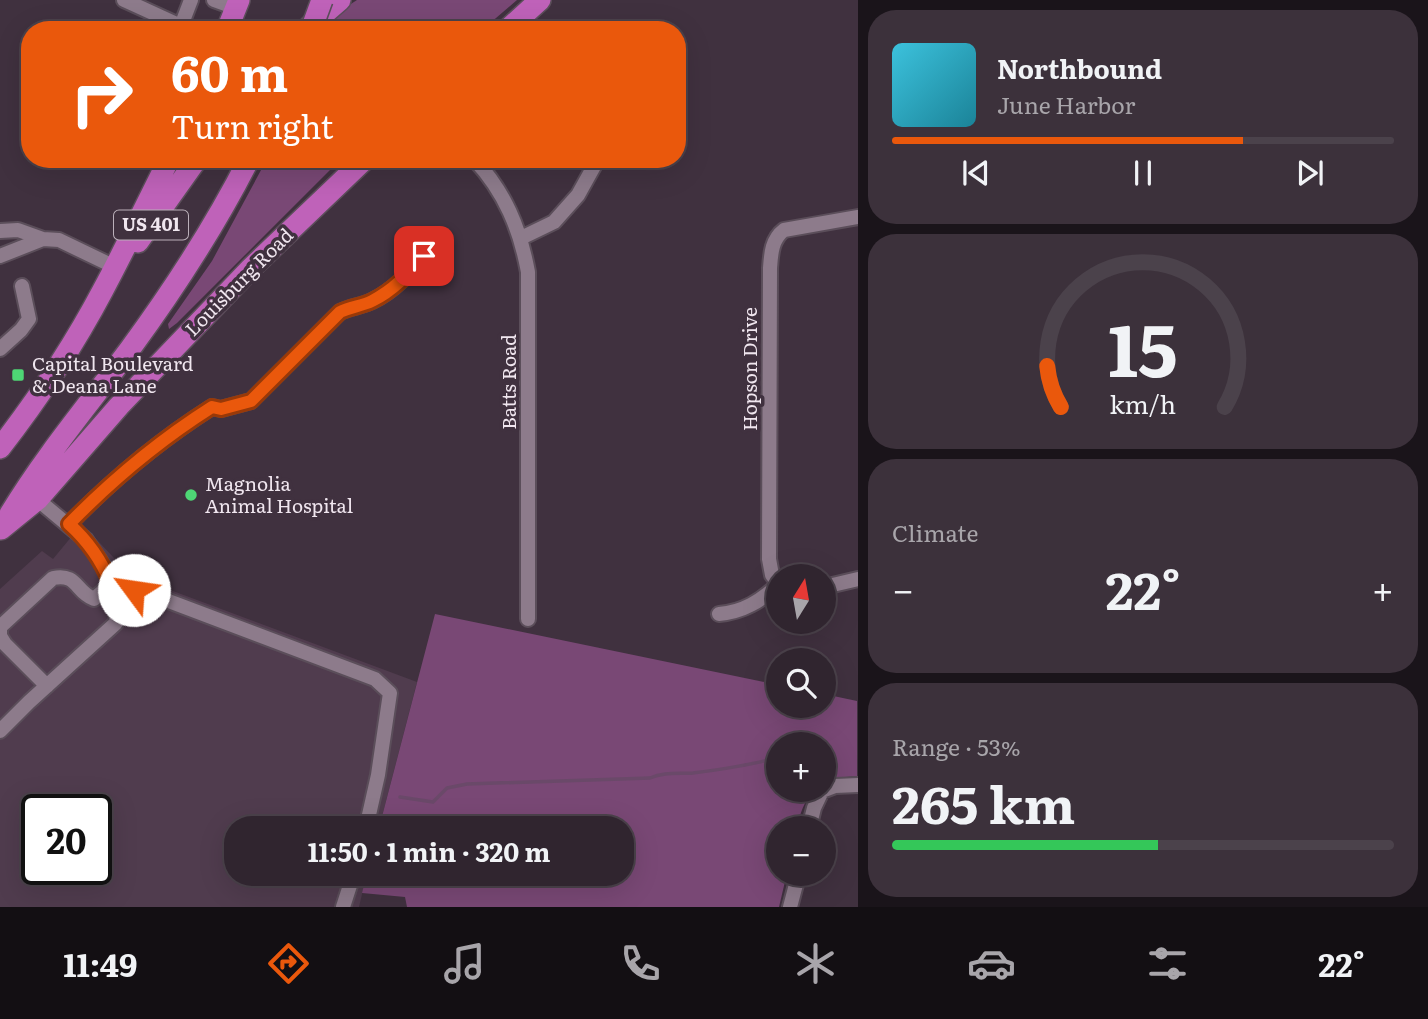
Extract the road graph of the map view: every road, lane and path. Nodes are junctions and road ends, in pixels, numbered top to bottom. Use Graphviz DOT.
graph roads {
  1 [pos="124,0"];
  2 [pos="191,0"];
  3 [pos="214,0"];
  4 [pos="322,0"];
  5 [pos="340,0"];
  6 [pos="540,0"];
  7 [pos="237,4"];
  8 [pos="170,21"];
  9 [pos="186,21"];
  10 [pos="230,21"];
  11 [pos="312,21"];
  12 [pos="318,21"];
  13 [pos="517,21"];
  14 [pos="164,168"];
  15 [pos="191,168"];
  16 [pos="244,168"];
  17 [pos="356,168"];
  18 [pos="481,168"];
  19 [pos="592,168"];
  20 [pos="858,217"];
  21 [pos="0,231"];
  22 [pos="522,238"];
  23 [pos="43,239"];
  24 [pos="438,240"];
  25 [pos="0,256"];
  26 [pos="115,267"];
  27 [pos="22,286"];
  28 [pos="104,289"];
  29 [pos="0,349"];
  30 [pos="0,449"];
  31 [pos="31,495"];
  32 [pos="69,524"];
  33 [pos="1,530"];
  34 [pos="770,564"];
  35 [pos="858,579"];
  36 [pos="111,584"];
  37 [pos="836,584"];
  38 [pos="766,596"];
  39 [pos="719,614"];
  40 [pos="528,619"];
  41 [pos="47,685"];
  42 [pos="0,731"];
  43 [pos="858,785"];
  44 [pos="369,816"];
  45 [pos="812,816"];
  46 [pos="350,886"];
  47 [pos="796,886"];
  48 [pos="343,907"];
  49 [pos="790,907"];
  1 -- 8 [label="street"];
  2 -- 9 [label="street"];
  3 -- 7 [label="street"];
  4 -- 11 [label="highway, bridge"];
  5 -- 12 [label="highway"];
  6 -- 13 [label="highway"];
  7 -- 10 [label="highway"];
  14 -- 26 [label="highway"];
  15 -- 28 [label="highway, US 401"];
  16 -- 31 [label="highway"];
  17 -- 31 [label="highway, Louisburg Road"];
  18 -- 22 [label="street, Batts Road"];
  19 -- 22 [label="street"];
  20 -- 34 [label="street, Hopson Drive"];
  21 -- 23 [label="street"];
  22 -- 40 [label="street, Batts Road"];
  23 -- 25 [label="street"];
  23 -- 26 [label="street"];
  24 -- 32 [label="street"];
  26 -- 28 [label="highway"];
  27 -- 29 [label="street"];
  28 -- 30 [label="highway"];
  31 -- 32 [label="street"];
  31 -- 33 [label="highway"];
  32 -- 36 [label="street"];
  35 -- 37 [label="street"];
  36 -- 41 [label="street"];
  36 -- 41 [label="street"];
  36 -- 44 [label="street"];
  38 -- 39 [label="street"];
  41 -- 42 [label="street"];
  43 -- 45 [label="street"];
  46 -- 48 [label="street"];
  47 -- 49 [label="street"];
}
